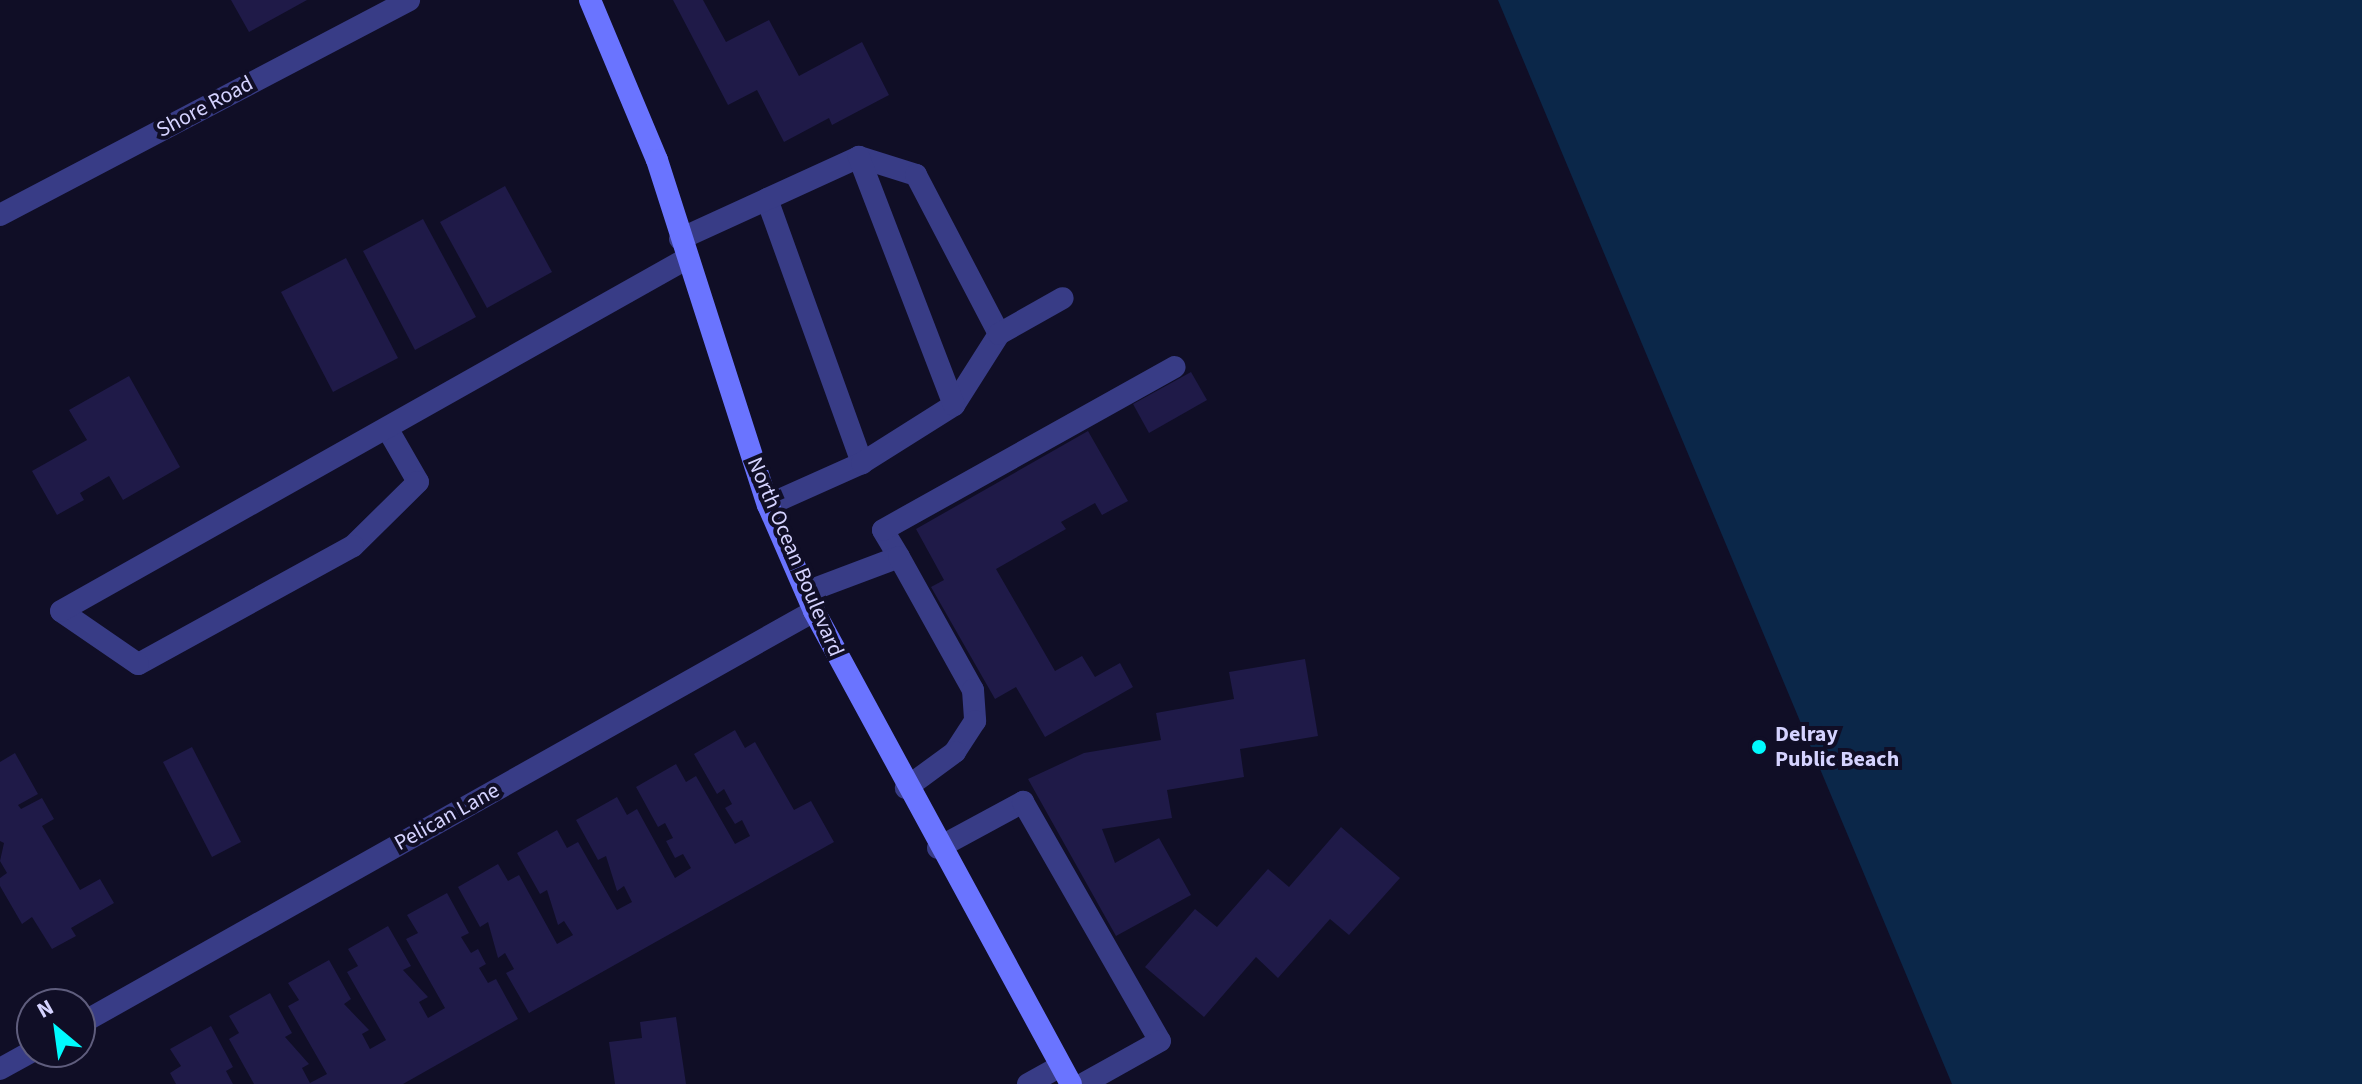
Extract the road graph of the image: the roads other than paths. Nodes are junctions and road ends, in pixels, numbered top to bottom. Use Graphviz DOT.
graph roads {
  1 [pos="409,0"];
  2 [pos="590,0"];
  3 [pos="859,157"];
  4 [pos="767,199"];
  5 [pos="0,215"];
  6 [pos="683,249"];
  7 [pos="1063,298"];
  8 [pos="999,334"];
  9 [pos="1175,367"];
  10 [pos="954,405"];
  11 [pos="387,428"];
  12 [pos="862,463"];
  13 [pos="768,505"];
  14 [pos="899,557"];
  15 [pos="810,602"];
  16 [pos="906,788"];
  17 [pos="938,848"];
  18 [pos="96,1015"];
  19 [pos="1066,1075"];
  20 [pos="1028,1084"];
  21 [pos="1083,1084"];
  1 -- 5 [label="street, Shore Road"];
  2 -- 6 [label="main road, North Ocean Boulevard"];
  3 -- 4 [label="street"];
  3 -- 8 [label="street"];
  3 -- 10 [label="street"];
  4 -- 6 [label="street"];
  4 -- 12 [label="street"];
  6 -- 11 [label="street"];
  6 -- 13 [label="main road, North Ocean Boulevard"];
  7 -- 8 [label="street"];
  8 -- 10 [label="street"];
  9 -- 14 [label="street"];
  10 -- 12 [label="street"];
  11 -- 11 [label="street"];
  12 -- 13 [label="street"];
  13 -- 15 [label="main road, North Ocean Boulevard"];
  14 -- 15 [label="street, Pelican Lane"];
  14 -- 16 [label="street"];
  15 -- 16 [label="main road, North Ocean Boulevard"];
  15 -- 18 [label="street, Pelican Lane"];
  16 -- 17 [label="main road, North Ocean Boulevard"];
  17 -- 19 [label="main road, North Ocean Boulevard"];
  17 -- 21 [label="street"];
  19 -- 20 [label="street"];
}
